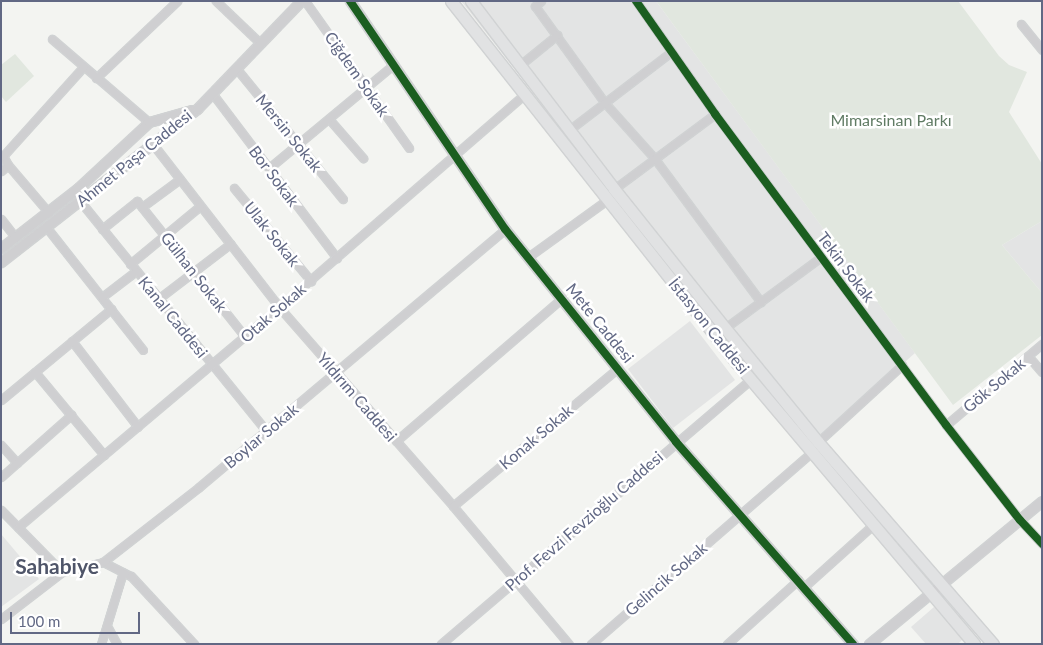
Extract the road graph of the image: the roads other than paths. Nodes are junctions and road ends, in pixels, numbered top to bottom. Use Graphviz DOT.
graph roads {
  1 [pos="177,1"];
  2 [pos="216,1"];
  3 [pos="301,1"];
  4 [pos="305,1"];
  5 [pos="350,1"];
  6 [pos="451,1"];
  7 [pos="471,1"];
  8 [pos="541,1"];
  9 [pos="636,1"];
  10 [pos="1021,24"];
  11 [pos="556,36"];
  12 [pos="52,40"];
  13 [pos="260,43"];
  14 [pos="1042,50"];
  15 [pos="671,52"];
  16 [pos="393,65"];
  17 [pos="520,65"];
  18 [pos="82,66"];
  19 [pos="236,68"];
  20 [pos="96,78"];
  21 [pos="366,88"];
  22 [pos="212,94"];
  23 [pos="524,94"];
  24 [pos="605,103"];
  25 [pos="197,109"];
  26 [pos="715,114"];
  27 [pos="329,118"];
  28 [pos="149,122"];
  29 [pos="569,130"];
  30 [pos="152,143"];
  31 [pos="298,144"];
  32 [pos="409,148"];
  33 [pos="454,156"];
  34 [pos="363,158"];
  35 [pos="655,159"];
  36 [pos="8,165"];
  37 [pos="269,168"];
  38 [pos="1,171"];
  39 [pos="180,179"];
  40 [pos="234,188"];
  41 [pos="614,189"];
  42 [pos="343,199"];
  43 [pos="607,200"];
  44 [pos="80,201"];
  45 [pos="200,206"];
  46 [pos="142,207"];
  47 [pos="49,213"];
  48 [pos="1,219"];
  49 [pos="47,228"];
  50 [pos="102,229"];
  51 [pos="505,229"];
  52 [pos="165,235"];
  53 [pos="16,238"];
  54 [pos="230,244"];
  55 [pos="1,248"];
  56 [pos="528,257"];
  57 [pos="822,257"];
  58 [pos="337,258"];
  59 [pos="1,262"];
  60 [pos="130,264"];
  61 [pos="136,271"];
  62 [pos="194,272"];
  63 [pos="310,281"];
  64 [pos="102,297"];
  65 [pos="158,298"];
  66 [pos="562,298"];
  67 [pos="761,302"];
  68 [pos="279,307"];
  69 [pos="111,309"];
  70 [pos="725,328"];
  71 [pos="245,337"];
  72 [pos="72,341"];
  73 [pos="1042,344"];
  74 [pos="143,350"];
  75 [pos="1028,356"];
  76 [pos="902,364"];
  77 [pos="212,365"];
  78 [pos="618,368"];
  79 [pos="35,372"];
  80 [pos="1042,372"];
  81 [pos="336,373"];
  82 [pos="751,379"];
  83 [pos="1,400"];
  84 [pos="72,415"];
  85 [pos="946,425"];
  86 [pos="138,426"];
  87 [pos="267,432"];
  88 [pos="396,441"];
  89 [pos="676,442"];
  90 [pos="818,442"];
  91 [pos="1,445"];
  92 [pos="811,453"];
  93 [pos="104,455"];
  94 [pos="17,463"];
  95 [pos="1,478"];
  96 [pos="1042,501"];
  97 [pos="453,506"];
  98 [pos="1,510"];
  99 [pos="741,514"];
  100 [pos="1020,520"];
  101 [pos="874,524"];
  102 [pos="18,527"];
  103 [pos="1042,544"];
  104 [pos="103,562"];
  105 [pos="62,572"];
  106 [pos="124,572"];
  107 [pos="514,581"];
  108 [pos="801,583"];
  109 [pos="942,584"];
  110 [pos="931,594"];
  111 [pos="1,620"];
  112 [pos="107,626"];
  113 [pos="442,643"];
  114 [pos="101,644"];
  115 [pos="117,644"];
  116 [pos="194,644"];
  117 [pos="570,644"];
  118 [pos="591,644"];
  119 [pos="727,644"];
  120 [pos="853,644"];
  121 [pos="869,644"];
  122 [pos="974,644"];
  123 [pos="993,644"];
  1 -- 20 [label="street"];
  2 -- 13 [label="street"];
  3 -- 13 [label="street"];
  4 -- 21 [label="street, Ciğdem Sokak"];
  5 -- 16 [label="street, Mete Caddesi"];
  6 -- 23 [label="main road, İstasyon Caddesi"];
  7 -- 17 [label="main road, İstasyon Caddesi"];
  8 -- 11 [label="street"];
  9 -- 15 [label="street, Tekin Sokak"];
  10 -- 14 [label="street"];
  11 -- 17 [label="street"];
  11 -- 24 [label="street"];
  12 -- 18 [label="street"];
  13 -- 19 [label="street"];
  15 -- 24 [label="street"];
  15 -- 26 [label="street, Tekin Sokak"];
  16 -- 21 [label="street"];
  16 -- 33 [label="street, Mete Caddesi"];
  17 -- 29 [label="main road, İstasyon Caddesi"];
  18 -- 20 [label="street"];
  18 -- 36 [label="street"];
  19 -- 22 [label="street"];
  19 -- 31 [label="street, Mersin Sokak"];
  20 -- 28 [label="street"];
  21 -- 27 [label="street"];
  21 -- 32 [label="street, Ciğdem Sokak"];
  22 -- 25 [label="street"];
  22 -- 37 [label="street, Bor Sokak"];
  23 -- 33 [label="street, Otak Sokak"];
  23 -- 43 [label="main road, İstasyon Caddesi"];
  24 -- 29 [label="street"];
  24 -- 35 [label="street"];
  25 -- 28 [label="street, Ahmet Paşa Caddesi"];
  25 -- 30 [label="street, Ahmet Paşa Caddesi"];
  26 -- 35 [label="street"];
  26 -- 57 [label="street, Tekin Sokak"];
  27 -- 31 [label="street"];
  27 -- 34 [label="street"];
  28 -- 47 [label="street, Ahmet Paşa Caddesi"];
  29 -- 41 [label="main road, İstasyon Caddesi"];
  30 -- 39 [label="street, Yıldırım Caddesi"];
  30 -- 44 [label="street, Ahmet Paşa Caddesi"];
  31 -- 37 [label="street"];
  31 -- 42 [label="street, Mersin Sokak"];
  33 -- 51 [label="street, Mete Caddesi"];
  33 -- 58 [label="street, Otak Sokak"];
  35 -- 41 [label="street"];
  35 -- 67 [label="street"];
  36 -- 38 [label="street"];
  36 -- 47 [label="street"];
  37 -- 58 [label="street, Bor Sokak"];
  39 -- 45 [label="street, Yıldırım Caddesi"];
  39 -- 46 [label="street"];
  40 -- 63 [label="street, Ulak Sokak"];
  41 -- 70 [label="main road, İstasyon Caddesi"];
  43 -- 56 [label="street"];
  43 -- 82 [label="main road, İstasyon Caddesi"];
  44 -- 49 [label="street, Ahmet Paşa Caddesi"];
  44 -- 50 [label="street, Kanal Caddesi"];
  45 -- 52 [label="street"];
  45 -- 54 [label="street, Yıldırım Caddesi"];
  46 -- 50 [label="street"];
  46 -- 52 [label="street, Gülhan Sokak"];
  47 -- 53 [label="street, Ahmet Paşa Caddesi"];
  48 -- 53 [label="street"];
  49 -- 59 [label="street, Ahmet Paşa Caddesi"];
  49 -- 64 [label="street"];
  50 -- 60 [label="street, Kanal Caddesi"];
  51 -- 56 [label="street, Mete Caddesi"];
  51 -- 81 [label="street, Boylar Sokak"];
  52 -- 60 [label="street"];
  52 -- 62 [label="street, Gülhan Sokak"];
  53 -- 55 [label="street, Ahmet Paşa Caddesi"];
  54 -- 62 [label="street"];
  54 -- 68 [label="street, Yıldırım Caddesi"];
  56 -- 66 [label="street, Mete Caddesi"];
  57 -- 67 [label="street"];
  57 -- 76 [label="street, Tekin Sokak"];
  58 -- 63 [label="street, Otak Sokak"];
  60 -- 61 [label="street, Kanal Caddesi"];
  61 -- 64 [label="street"];
  61 -- 65 [label="street, Kanal Caddesi"];
  62 -- 65 [label="street"];
  62 -- 71 [label="street, Gülhan Sokak"];
  63 -- 68 [label="street, Otak Sokak"];
  64 -- 69 [label="street"];
  65 -- 77 [label="street, Kanal Caddesi"];
  66 -- 78 [label="street, Mete Caddesi"];
  66 -- 88 [label="street"];
  67 -- 70 [label="street"];
  68 -- 71 [label="street, Otak Sokak"];
  68 -- 81 [label="street, Yıldırım Caddesi"];
  69 -- 72 [label="street"];
  69 -- 74 [label="street"];
  70 -- 90 [label="main road, İstasyon Caddesi"];
  71 -- 77 [label="street, Otak Sokak"];
  72 -- 79 [label="street"];
  72 -- 86 [label="street"];
  73 -- 75 [label="street, Gök Sokak"];
  75 -- 80 [label="street"];
  75 -- 85 [label="street, Gök Sokak"];
  76 -- 85 [label="street, Tekin Sokak"];
  76 -- 90 [label="street"];
  77 -- 86 [label="street, Otak Sokak"];
  77 -- 87 [label="street, Kanal Caddesi"];
  78 -- 89 [label="street, Mete Caddesi"];
  78 -- 97 [label="street, Konak Sokak"];
  79 -- 83 [label="street"];
  79 -- 84 [label="street"];
  81 -- 87 [label="street, Boylar Sokak"];
  81 -- 88 [label="street, Yıldırım Caddesi"];
  82 -- 89 [label="street, Prof. Fevzi Fevzioğlu Caddesi"];
  82 -- 92 [label="main road, İstasyon Caddesi"];
  84 -- 93 [label="street"];
  84 -- 94 [label="street"];
  85 -- 100 [label="street, Tekin Sokak"];
  86 -- 93 [label="street, Otak Sokak"];
  87 -- 104 [label="street, Boylar Sokak"];
  88 -- 97 [label="street, Yıldırım Caddesi"];
  89 -- 99 [label="street, Mete Caddesi"];
  89 -- 107 [label="street, Prof. Fevzi Fevzioğlu Caddesi"];
  90 -- 109 [label="main road, İstasyon Caddesi"];
  91 -- 94 [label="street"];
  92 -- 99 [label="street, Gelincik Sokak"];
  92 -- 101 [label="main road, İstasyon Caddesi"];
  93 -- 102 [label="street, Otak Sokak"];
  94 -- 95 [label="street"];
  96 -- 100 [label="street"];
  97 -- 107 [label="street, Yıldırım Caddesi"];
  98 -- 102 [label="street"];
  99 -- 108 [label="street, Mete Caddesi"];
  99 -- 118 [label="street, Gelincik Sokak"];
  100 -- 103 [label="street, Tekin Sokak"];
  100 -- 109 [label="street"];
  101 -- 108 [label="street"];
  101 -- 110 [label="main road, İstasyon Caddesi"];
  102 -- 105 [label="street"];
  104 -- 105 [label="street, Boylar Sokak"];
  104 -- 106 [label="street"];
  105 -- 111 [label="street, Boylar Sokak"];
  106 -- 112 [label="street"];
  106 -- 116 [label="street"];
  107 -- 113 [label="street, Prof. Fevzi Fevzioğlu Caddesi"];
  107 -- 117 [label="street, Yıldırım Caddesi"];
  108 -- 119 [label="street"];
  108 -- 120 [label="street, Mete Caddesi"];
  109 -- 110 [label="street"];
  109 -- 123 [label="main road, İstasyon Caddesi"];
  110 -- 121 [label="street"];
  110 -- 122 [label="main road, İstasyon Caddesi"];
  112 -- 114 [label="street"];
  112 -- 115 [label="street"];
}
